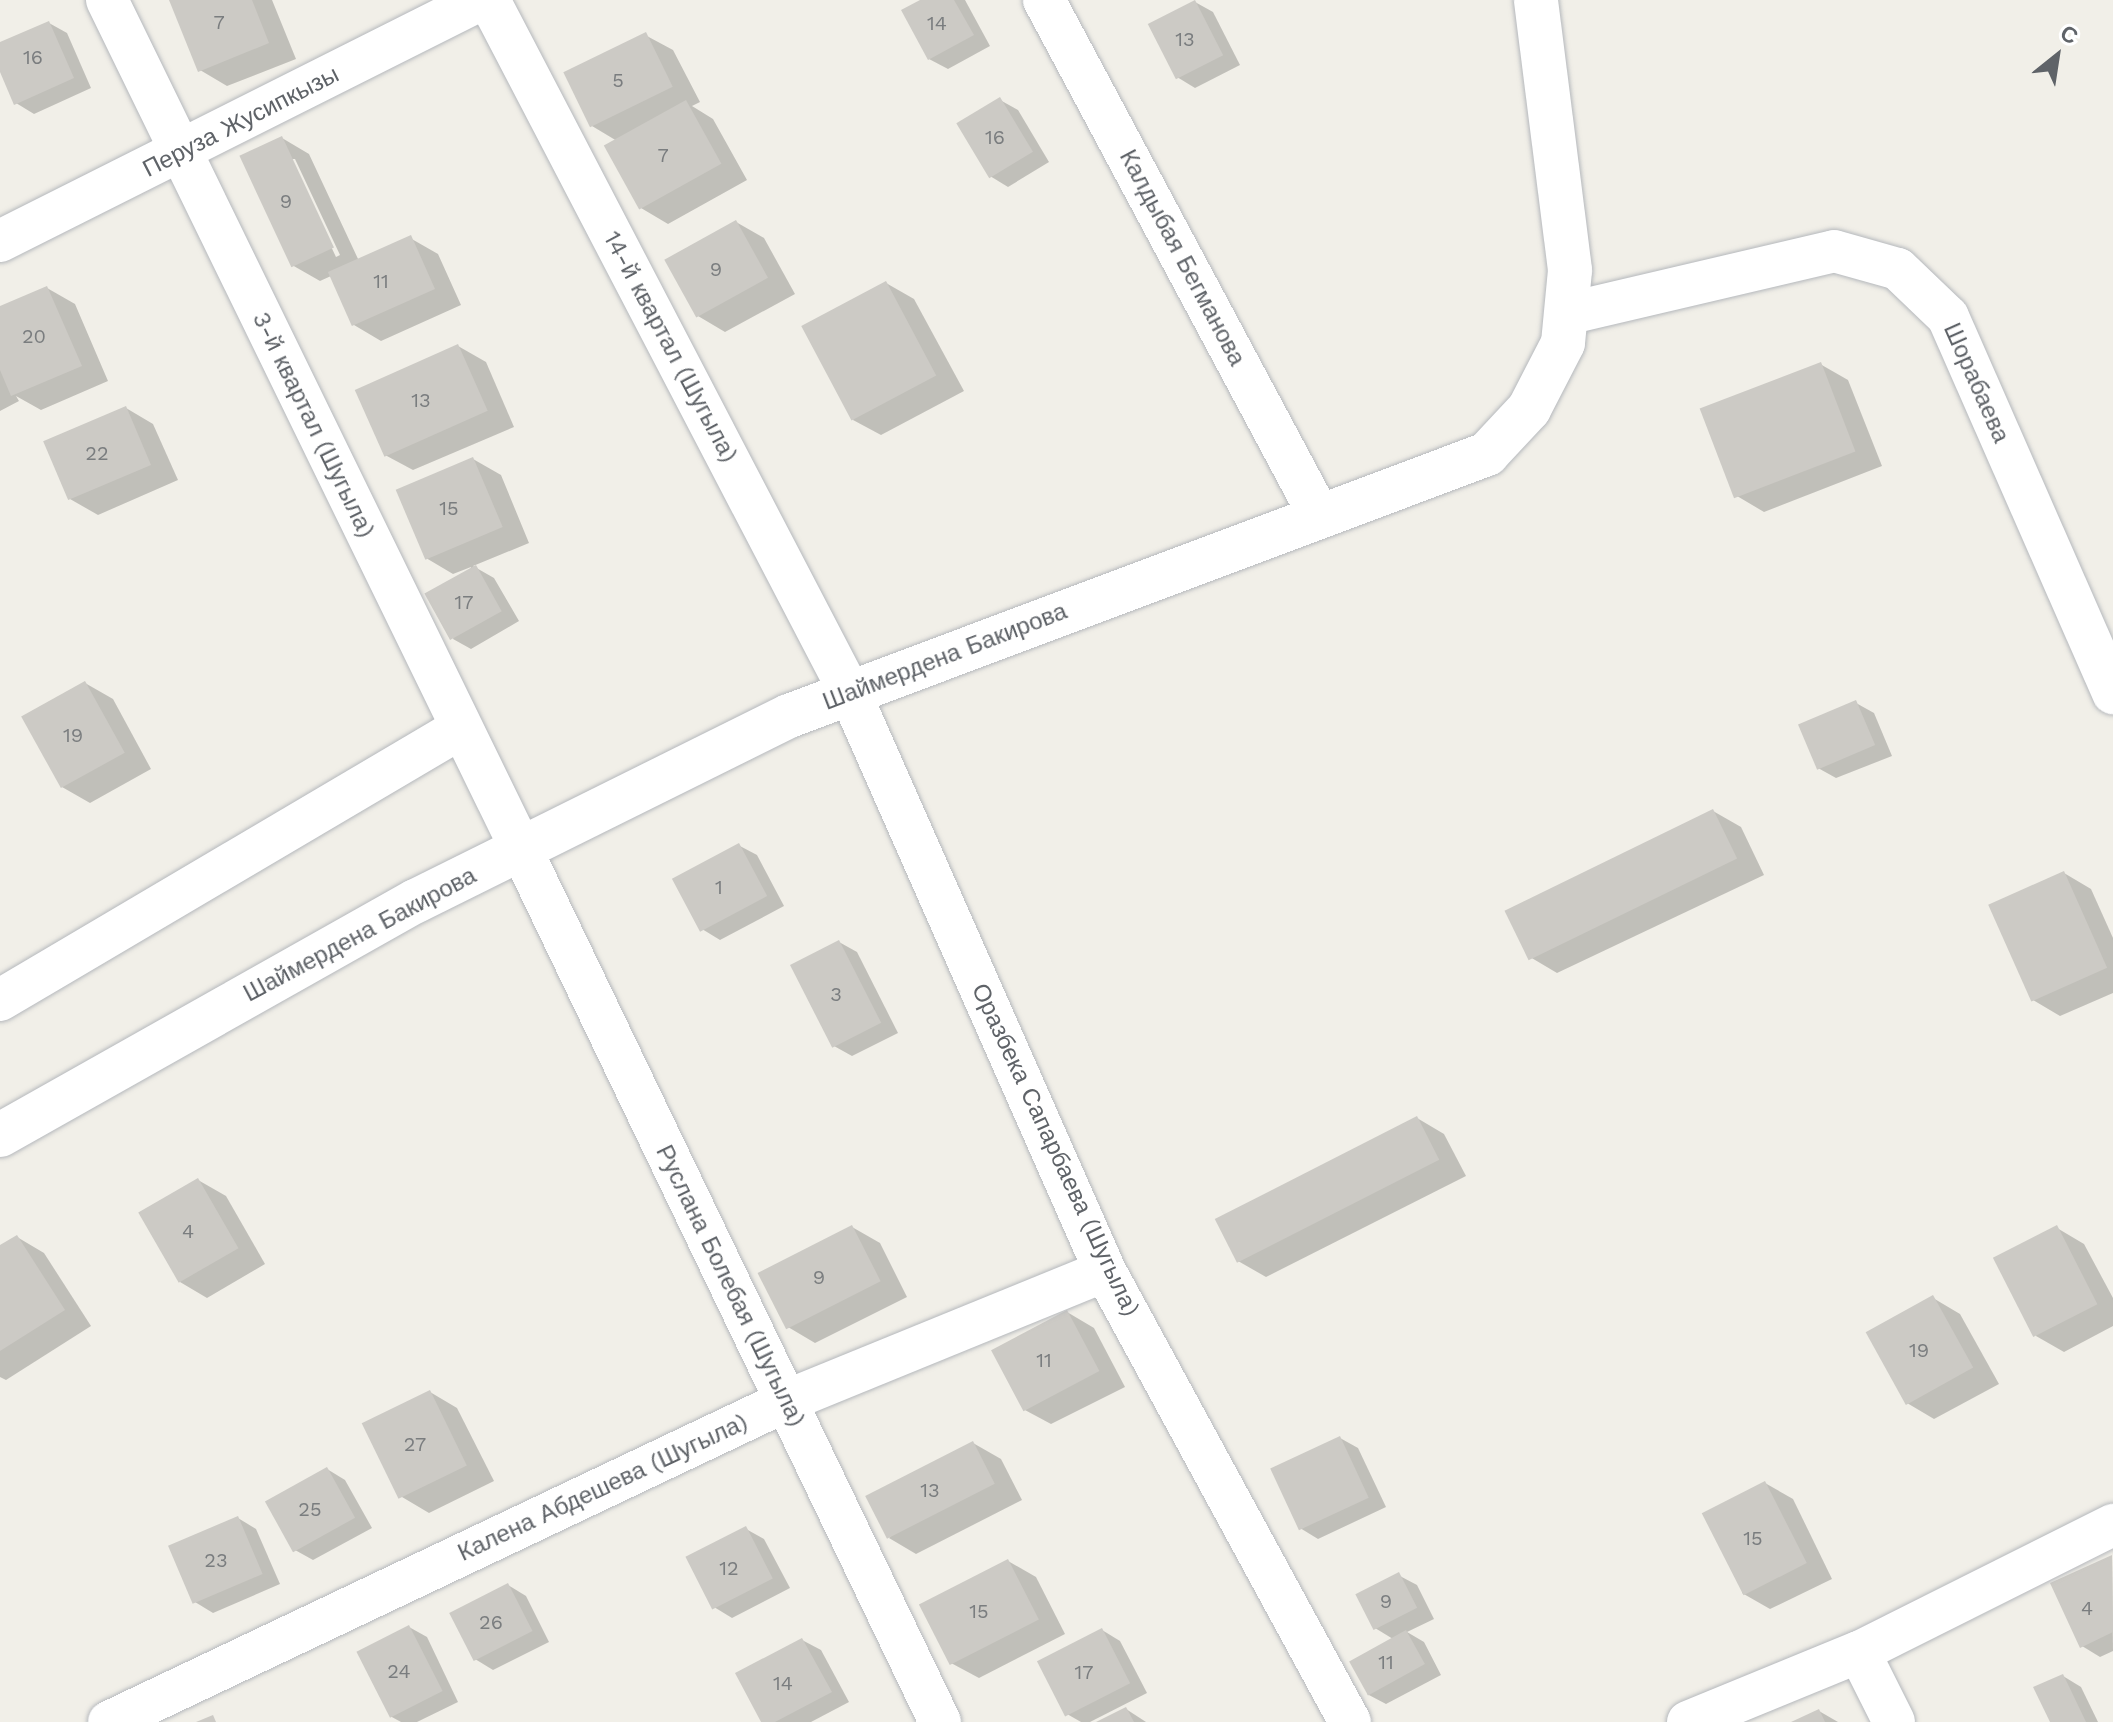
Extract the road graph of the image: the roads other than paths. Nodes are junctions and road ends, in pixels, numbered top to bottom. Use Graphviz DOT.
graph roads {
  1 [pos="107,0"];
  2 [pos="480,0"];
  3 [pos="489,0"];
  4 [pos="1044,0"];
  5 [pos="1536,0"];
  6 [pos="180,153"];
  7 [pos="0,241"];
  8 [pos="1566,314"];
  9 [pos="1320,517"];
  10 [pos="850,693"];
  11 [pos="2113,693"];
  12 [pos="461,728"];
  13 [pos="521,849"];
  14 [pos="0,1000"];
  15 [pos="0,1135"];
  16 [pos="1105,1271"];
  17 [pos="786,1401"];
  18 [pos="2113,1525"];
  19 [pos="1859,1652"];
  20 [pos="109,1722"];
  21 [pos="940,1722"];
  22 [pos="1350,1722"];
  23 [pos="1688,1722"];
  24 [pos="1894,1722"];
  1 -- 6 [label="street, 3-й квартал (Шугыла)"];
  2 -- 6 [label="street, Перуза Жусипкызы"];
  3 -- 10 [label="street, 14-й квартал (Шугыла)"];
  4 -- 9 [label="street, Калдыбая Бегманова"];
  5 -- 8 [label="street, Шаймердена Бакирова"];
  6 -- 7 [label="street, Перуза Жусипкызы"];
  6 -- 12 [label="street, 3-й квартал (Шугыла)"];
  8 -- 9 [label="street, Шаймердена Бакирова"];
  8 -- 11 [label="street, Шорабаева"];
  9 -- 10 [label="street, Шаймердена Бакирова"];
  10 -- 13 [label="street, Шаймердена Бакирова"];
  10 -- 16 [label="street, Оразбека Сапарбаева (Шугыла)"];
  12 -- 13 [label="street, 3-й квартал (Шугыла)"];
  12 -- 14 [label="street"];
  13 -- 15 [label="street, Шаймердена Бакирова"];
  13 -- 17 [label="street, Руслана Болебая (Шугыла)"];
  16 -- 17 [label="street, Калена Абдешева (Шугыла)"];
  16 -- 22 [label="street, Оразбека Сапарбаева (Шугыла)"];
  17 -- 20 [label="street, Калена Абдешева (Шугыла)"];
  17 -- 21 [label="street, Руслана Болебая (Шугыла)"];
  18 -- 19 [label="street"];
  19 -- 23 [label="street"];
  19 -- 24 [label="street"];
}
